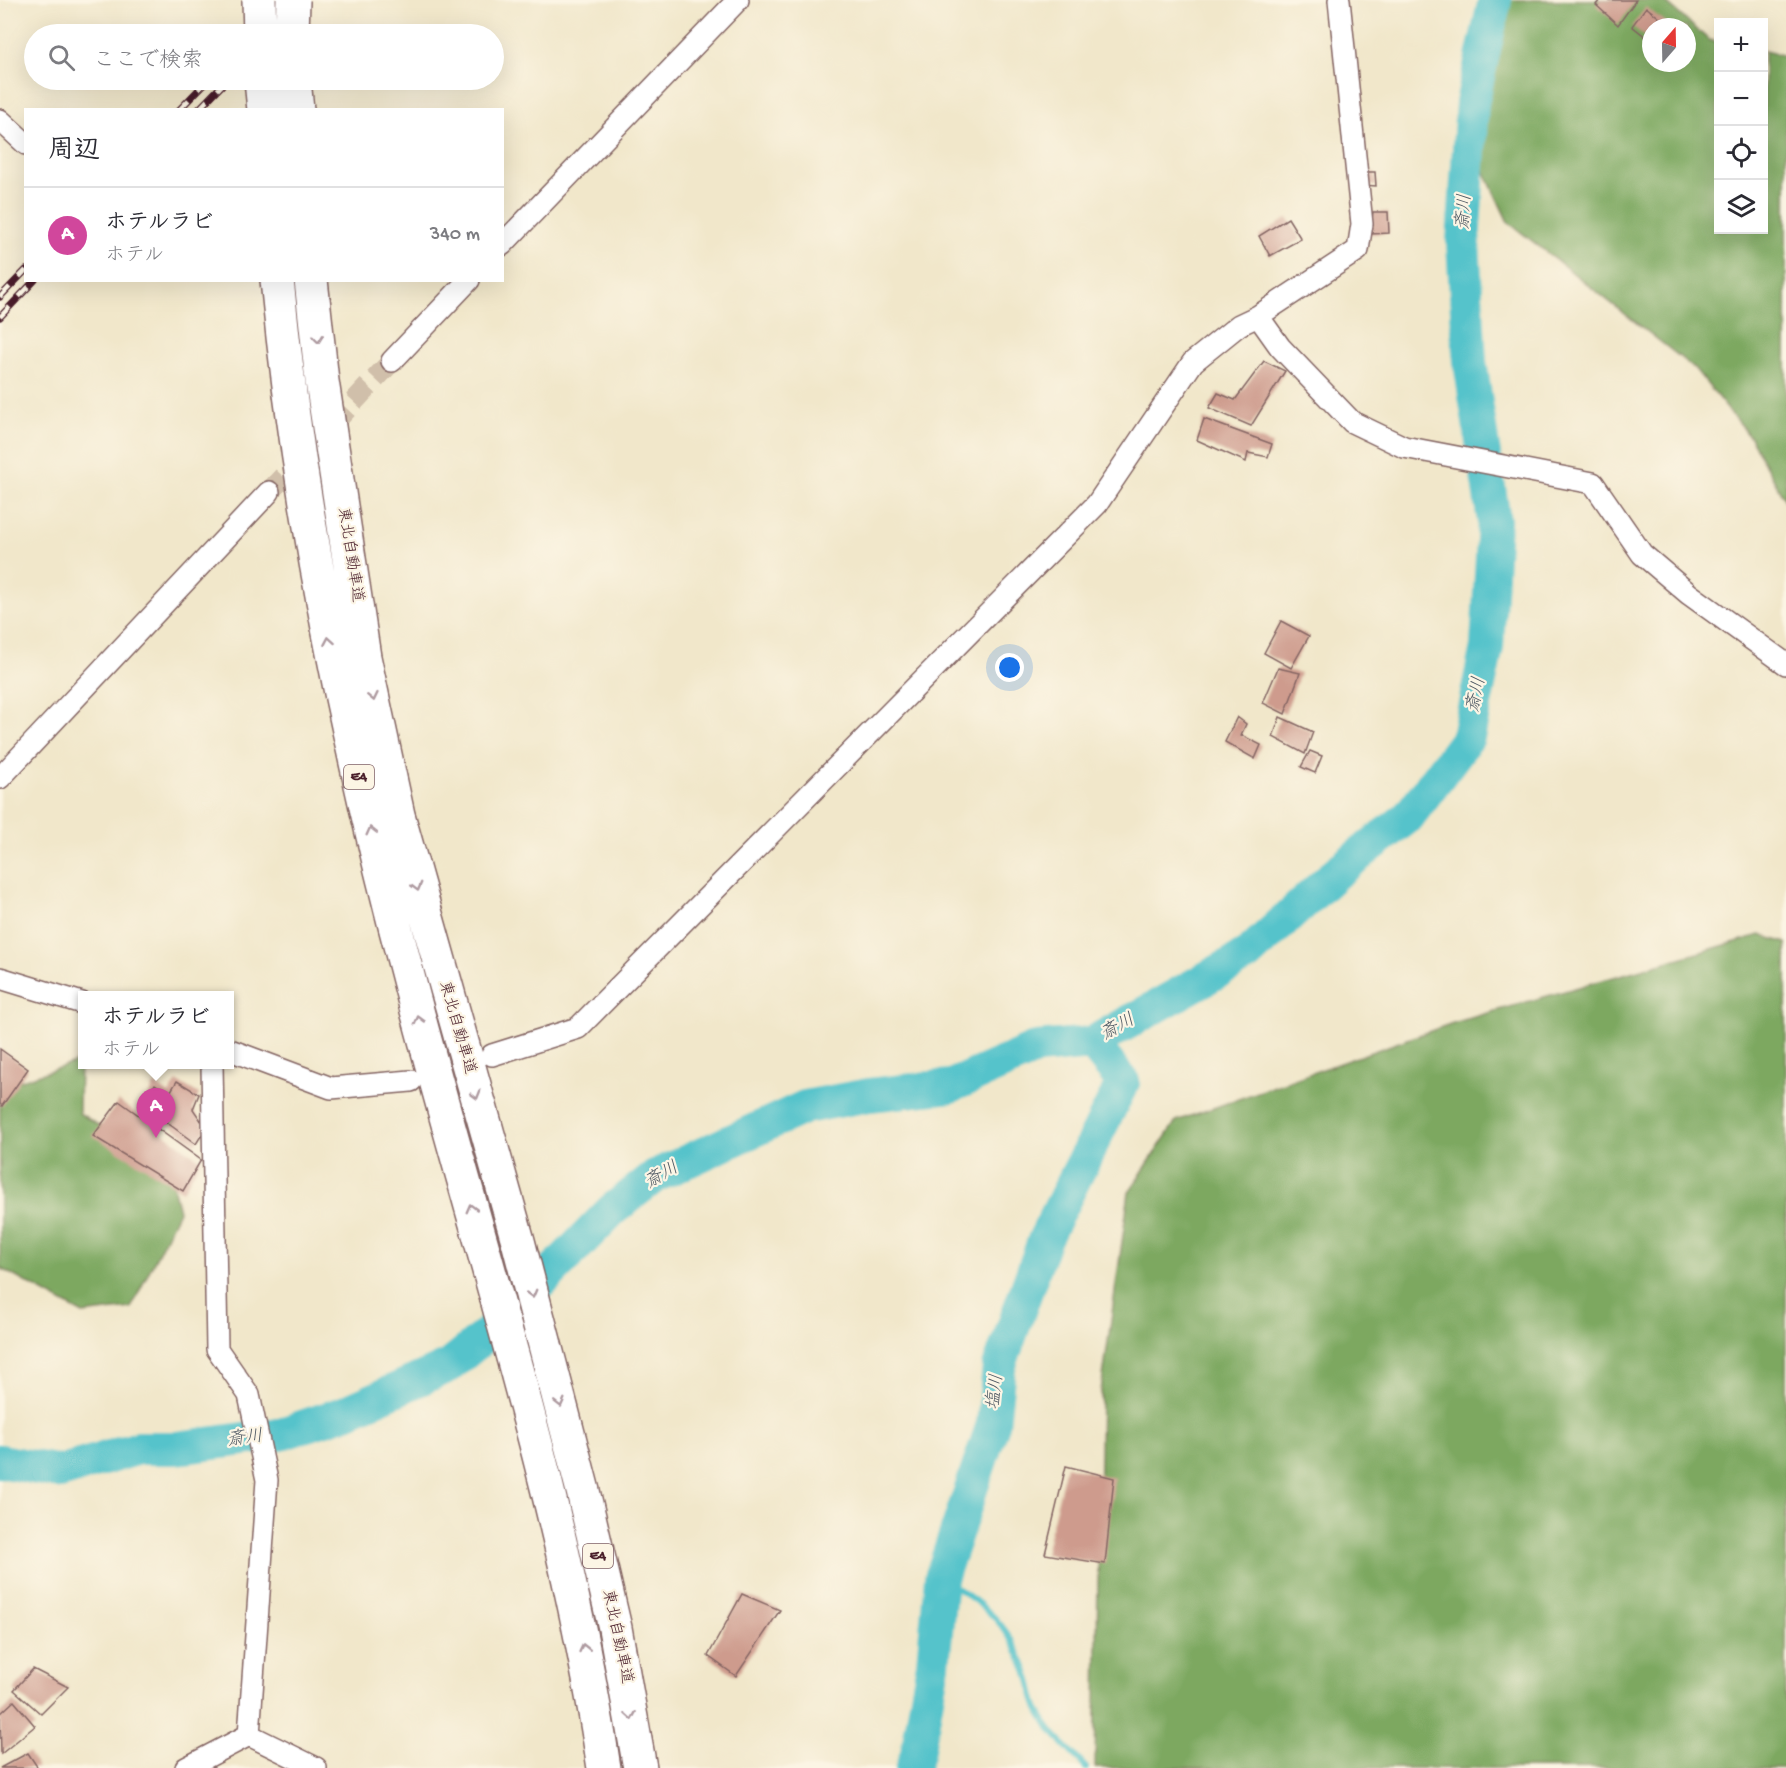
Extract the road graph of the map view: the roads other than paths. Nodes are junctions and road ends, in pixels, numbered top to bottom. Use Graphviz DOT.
graph roads {
  1 [pos="259,0"];
  2 [pos="293,0"];
  3 [pos="738,0"];
  4 [pos="1339,0"];
  5 [pos="260,24"];
  6 [pos="292,24"];
  7 [pos="262,90"];
  8 [pos="295,90"];
  9 [pos="264,108"];
  10 [pos="297,108"];
  11 [pos="0,120"];
  12 [pos="24,142"];
  13 [pos="504,244"];
  14 [pos="277,282"];
  15 [pos="311,282"];
  16 [pos="467,282"];
  17 [pos="1258,316"];
  18 [pos="392,361"];
  19 [pos="269,492"];
  20 [pos="1786,664"];
  21 [pos="0,778"];
  22 [pos="0,978"];
  23 [pos="78,1002"];
  24 [pos="234,1052"];
  25 [pos="492,1055"];
  26 [pos="212,1069"];
  27 [pos="411,1081"];
  28 [pos="249,1735"];
  29 [pos="186,1768"];
  30 [pos="316,1768"];
  31 [pos="604,1768"];
  32 [pos="640,1768"];
  1 -- 5 [label="highway, bridge"];
  2 -- 6 [label="highway, bridge"];
  3 -- 13 [label="street"];
  4 -- 17 [label="street"];
  7 -- 9 [label="highway"];
  8 -- 10 [label="highway"];
  11 -- 12 [label="street"];
  31 -- 14 [label="highway, 東北自動車道 / E4, one-way"];
  15 -- 32 [label="highway, 東北自動車道 / E4, one-way"];
  16 -- 18 [label="street"];
  17 -- 20 [label="street"];
  17 -- 25 [label="street"];
  19 -- 21 [label="street"];
  22 -- 23 [label="street"];
  24 -- 27 [label="street"];
  26 -- 28 [label="street"];
  28 -- 29 [label="street"];
  28 -- 30 [label="street"];
}
